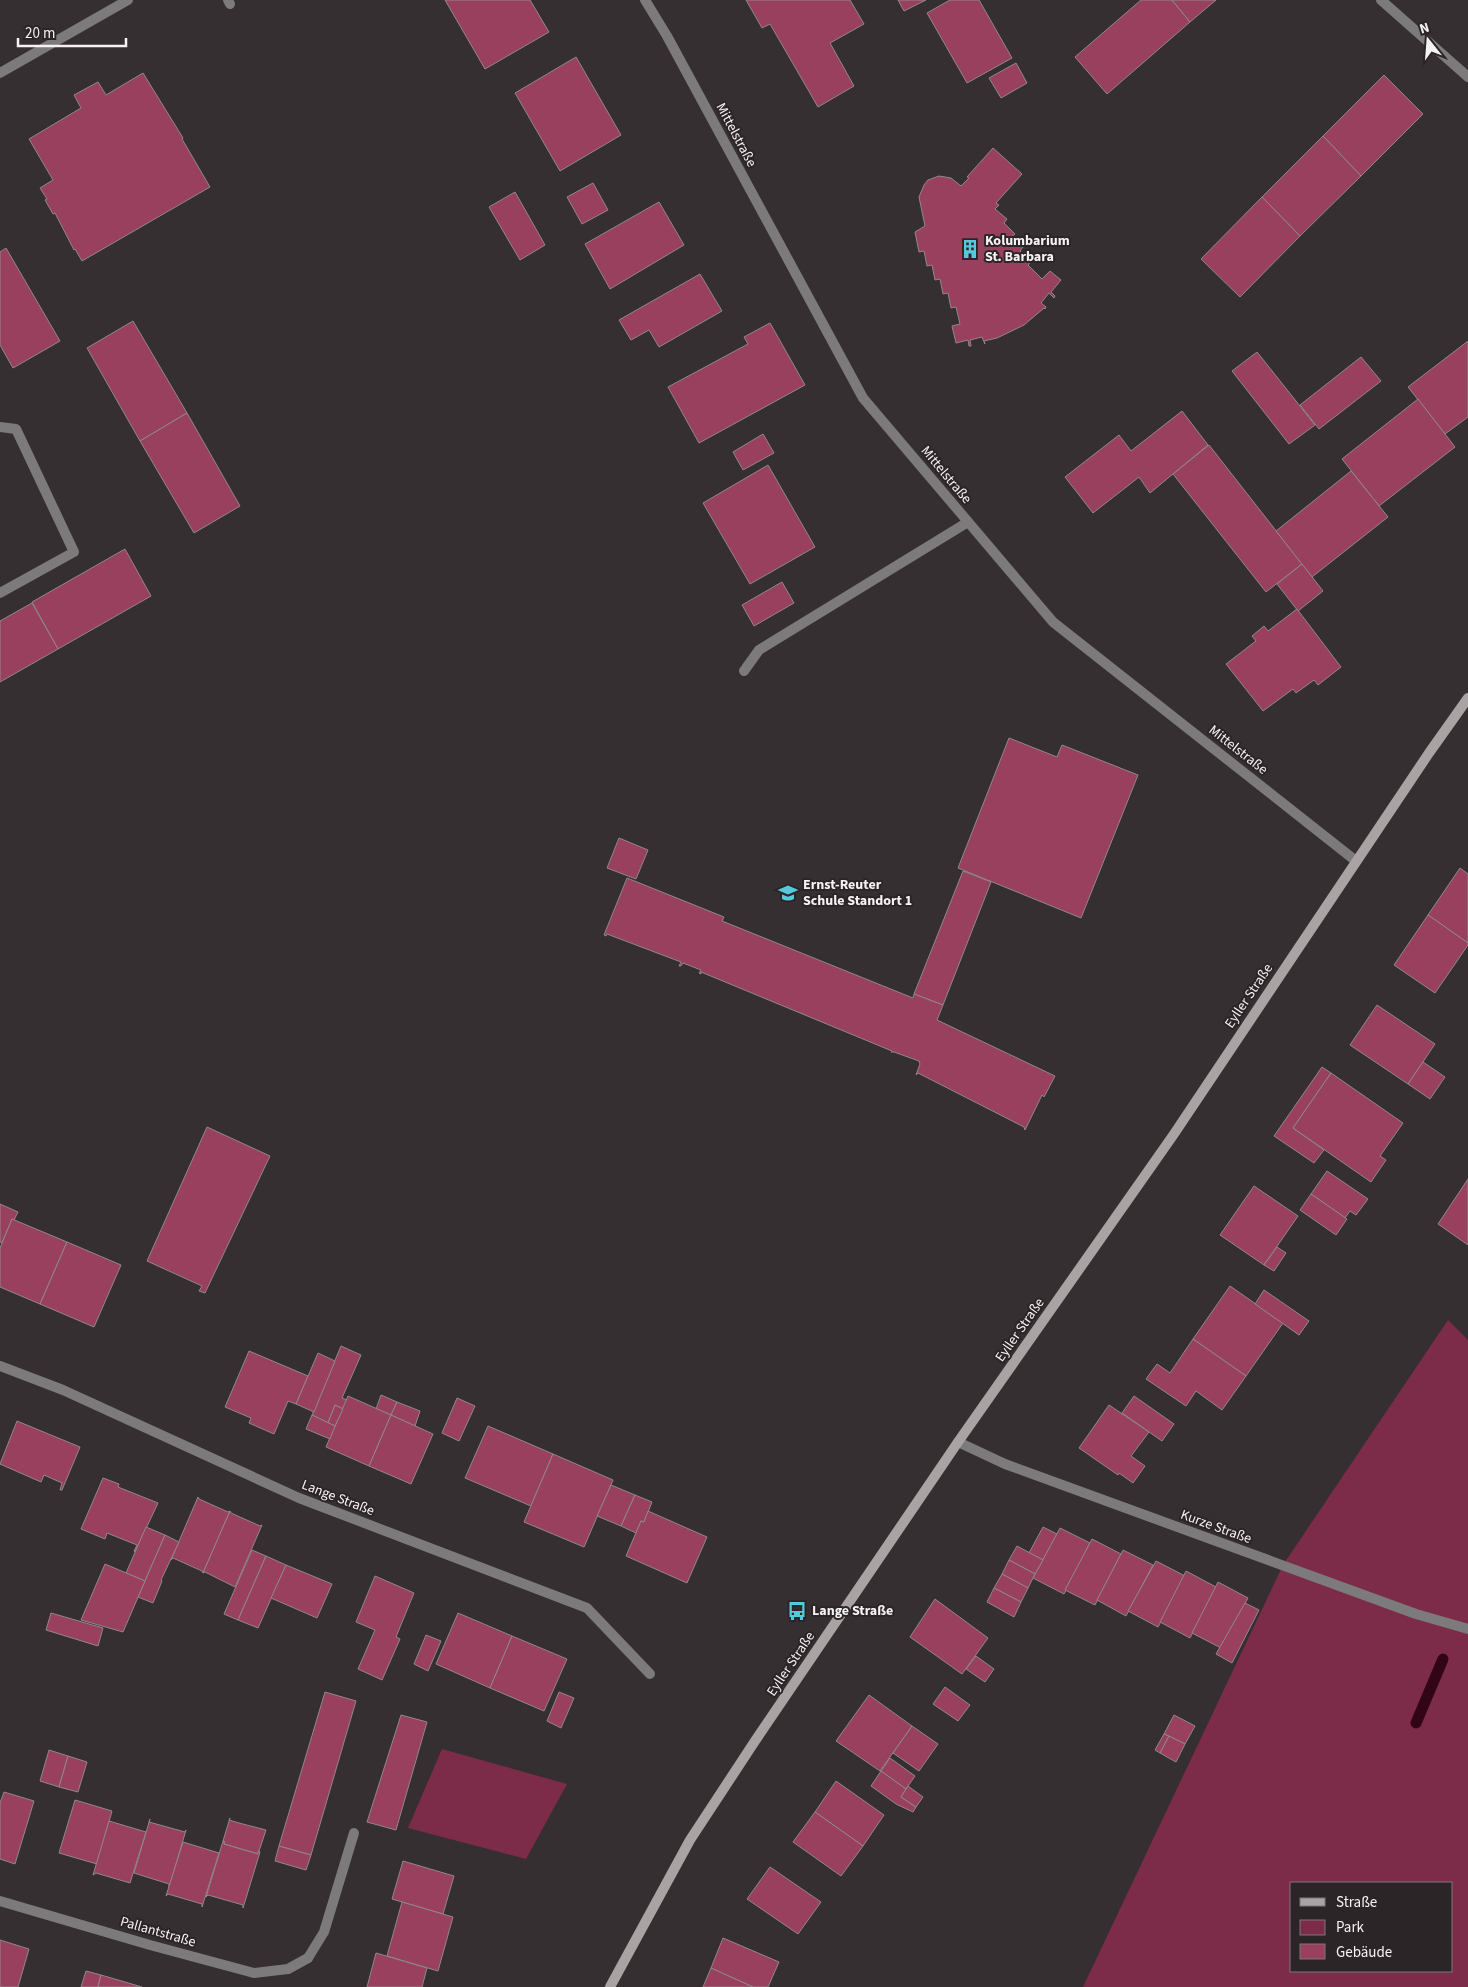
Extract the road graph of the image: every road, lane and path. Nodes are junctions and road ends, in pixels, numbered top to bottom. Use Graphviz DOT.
graph roads {
  1 [pos="128,0"];
  2 [pos="645,0"];
  3 [pos="1380,0"];
  4 [pos="0,72"];
  5 [pos="1468,77"];
  6 [pos="0,427"];
  7 [pos="968,522"];
  8 [pos="0,593"];
  9 [pos="744,671"];
  10 [pos="1468,698"];
  11 [pos="1356,861"];
  12 [pos="0,1366"];
  13 [pos="958,1442"];
  14 [pos="1468,1629"];
  15 [pos="650,1674"];
  16 [pos="354,1833"];
  17 [pos="0,1901"];
  18 [pos="610,1987"];
  1 -- 4 [label="street"];
  2 -- 7 [label="street, Mittelstraße"];
  3 -- 5 [label="street"];
  6 -- 8 [label="street"];
  7 -- 9 [label="street"];
  7 -- 11 [label="street, Mittelstraße"];
  10 -- 11 [label="main road, Eyller Straße"];
  11 -- 13 [label="main road, Eyller Straße"];
  12 -- 15 [label="street, Lange Straße"];
  13 -- 14 [label="street, Kurze Straße"];
  13 -- 18 [label="main road, Eyller Straße"];
  16 -- 17 [label="street, Pallantstraße"];
}
